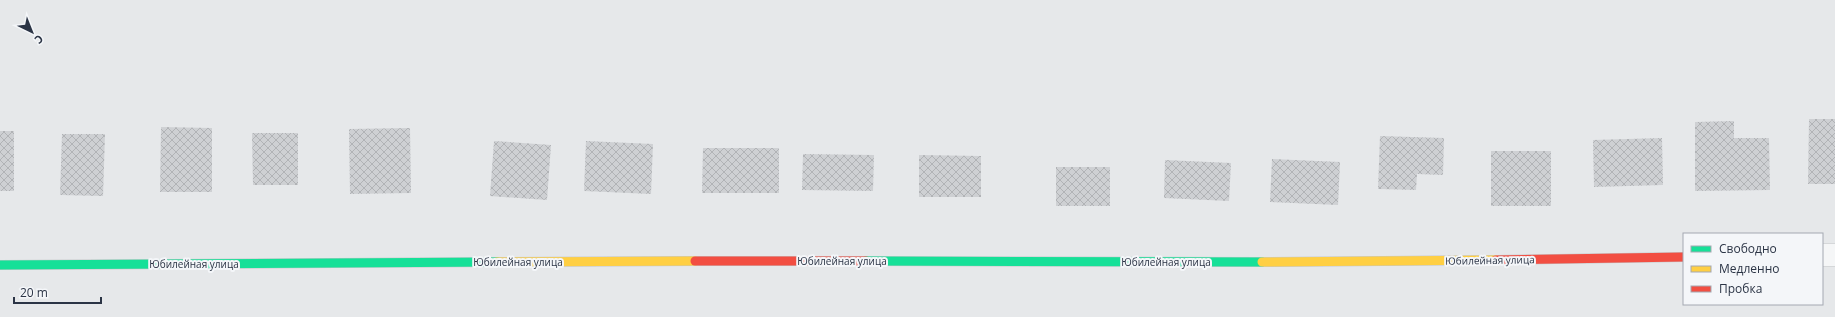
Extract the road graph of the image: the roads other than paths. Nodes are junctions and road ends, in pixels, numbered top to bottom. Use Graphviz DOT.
graph roads {
  1 [pos="1835,255"];
  2 [pos="1823,256"];
  3 [pos="1683,257"];
  4 [pos="0,265"];
  1 -- 2 [label="street"];
  3 -- 4 [label="street, Юбилейная улица"];
}
